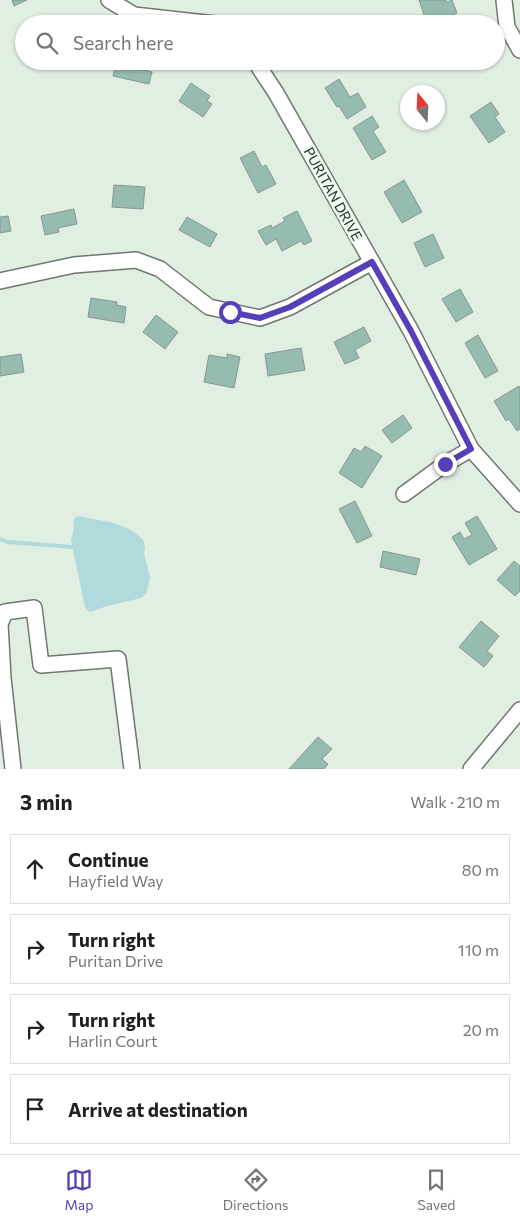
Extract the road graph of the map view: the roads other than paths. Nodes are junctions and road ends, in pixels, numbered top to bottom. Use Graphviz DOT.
graph roads {
  1 [pos="109,0"];
  2 [pos="504,0"];
  3 [pos="134,15"];
  4 [pos="520,50"];
  5 [pos="261,70"];
  6 [pos="372,262"];
  7 [pos="0,281"];
  8 [pos="471,449"];
  9 [pos="404,494"];
  10 [pos="520,504"];
  11 [pos="520,710"];
  12 [pos="13,769"];
  13 [pos="132,769"];
  14 [pos="471,769"];
  1 -- 3 [label="street"];
  2 -- 4 [label="street"];
  5 -- 6 [label="street, PURITAN DRIVE"];
  6 -- 7 [label="street"];
  6 -- 8 [label="street, PURITAN DRIVE"];
  8 -- 9 [label="street"];
  8 -- 10 [label="street, PURITAN DRIVE"];
  11 -- 14 [label="street"];
  12 -- 13 [label="street"];
}
